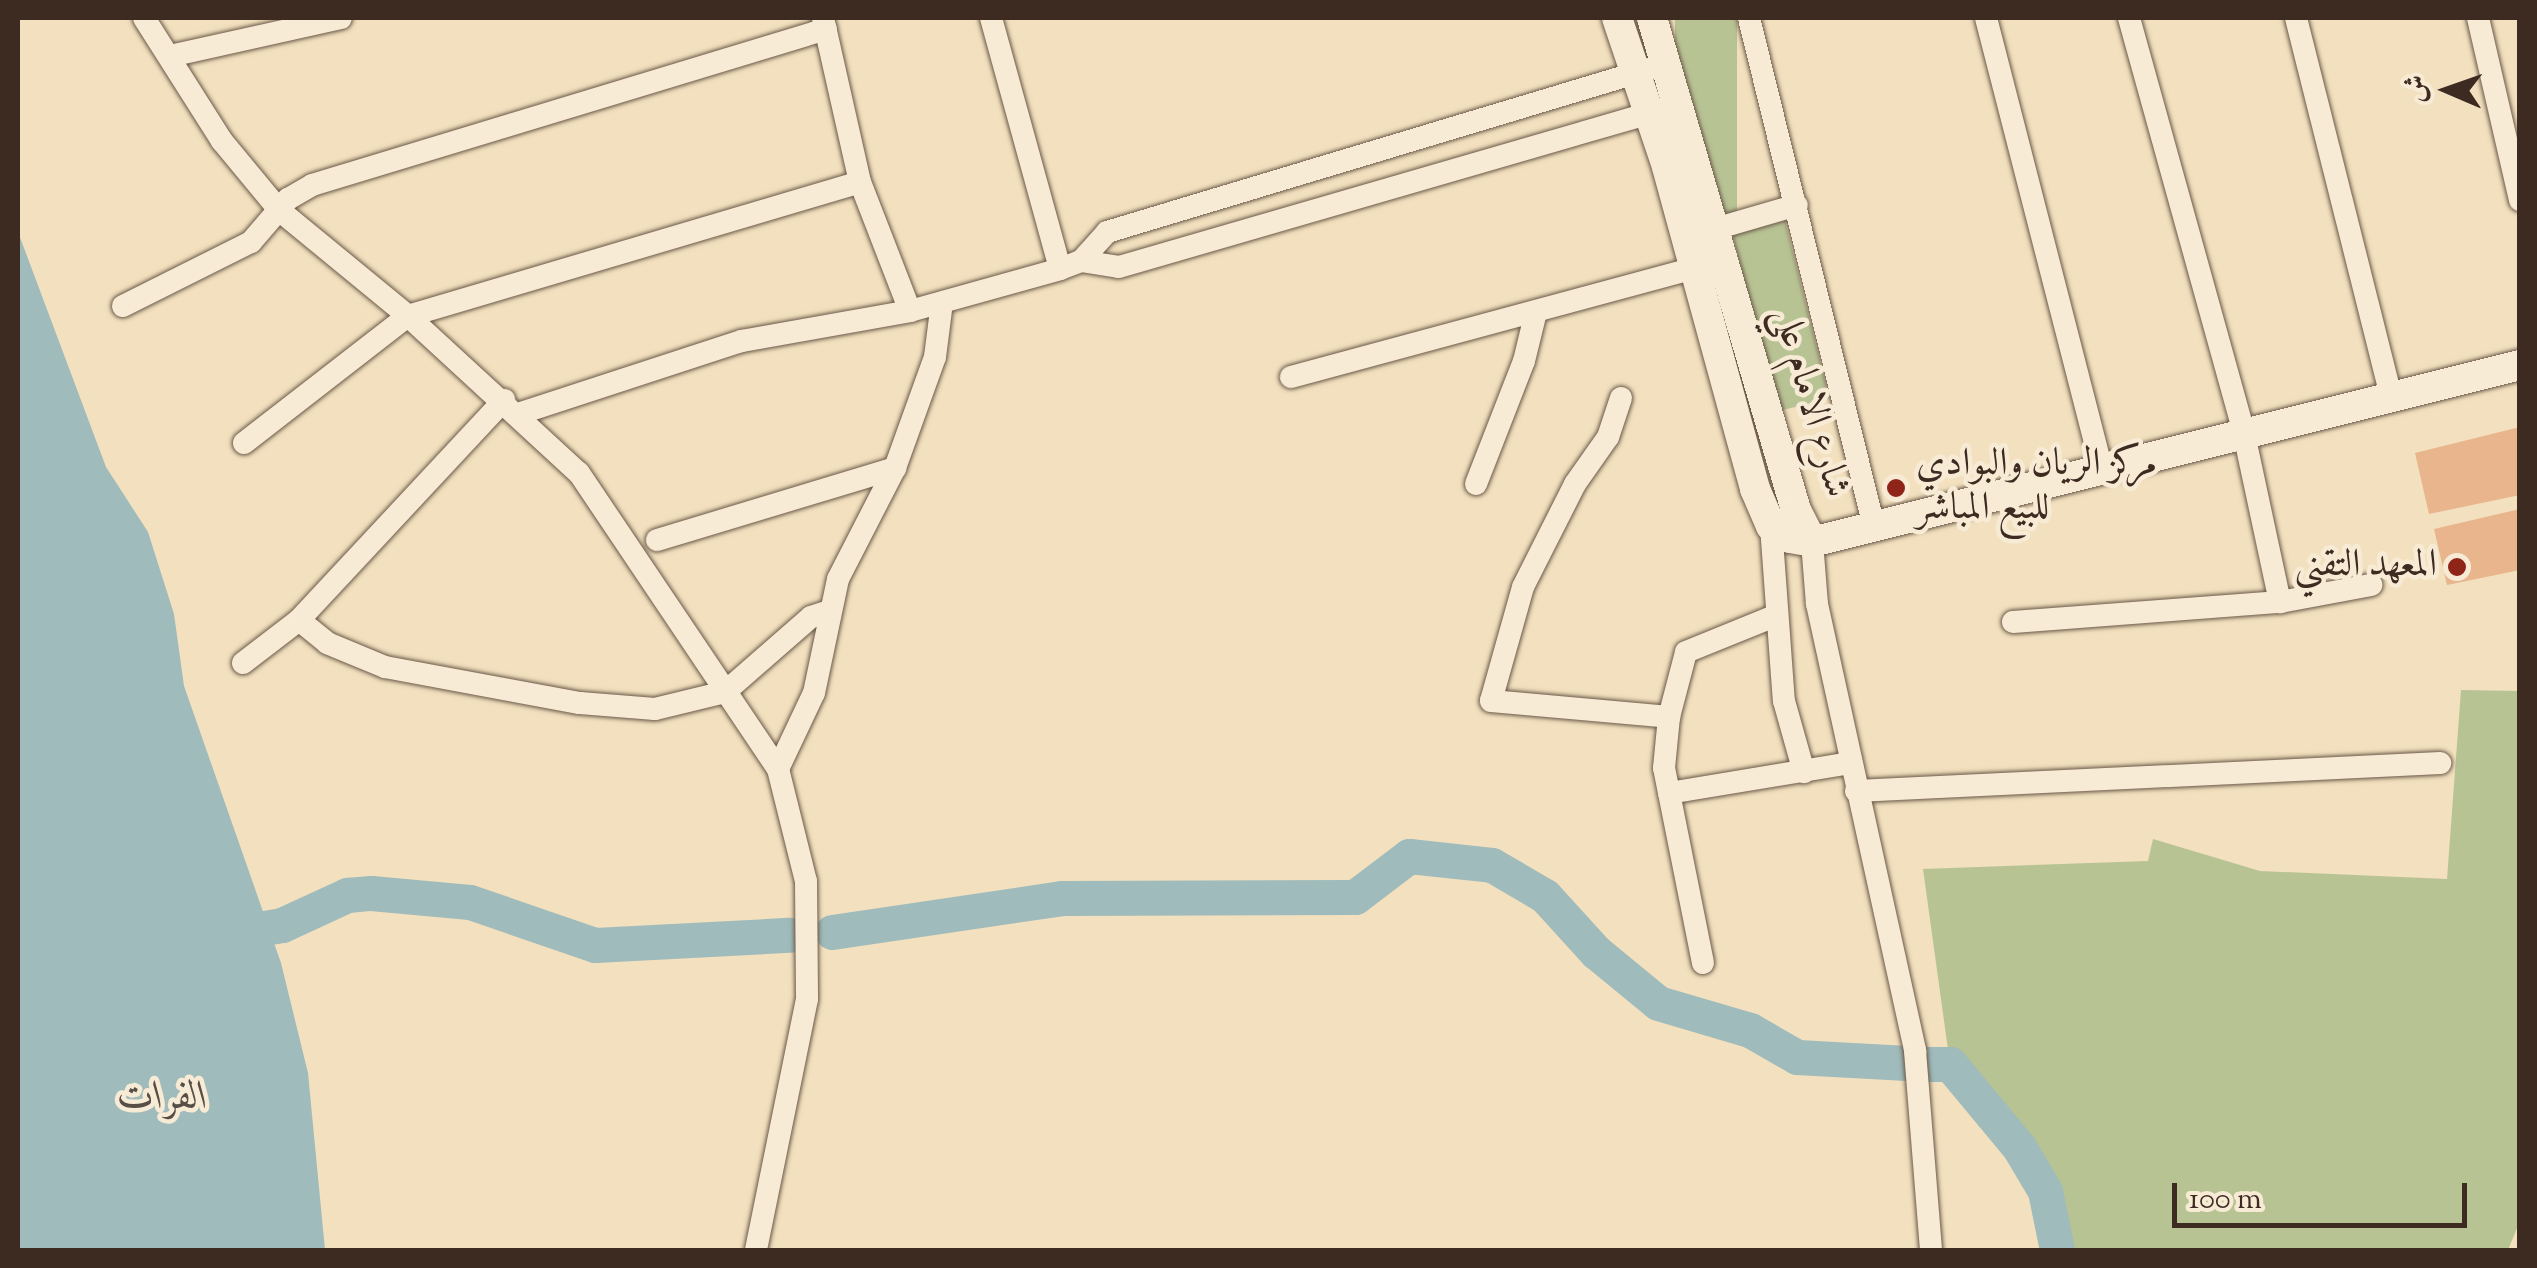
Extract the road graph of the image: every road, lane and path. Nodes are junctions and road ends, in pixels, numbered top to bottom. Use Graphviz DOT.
graph roads {
  1 [pos="144,18"];
  2 [pos="341,18"];
  3 [pos="992,18"];
  4 [pos="1617,18"];
  5 [pos="1652,18"];
  6 [pos="1748,18"];
  7 [pos="1986,18"];
  8 [pos="2129,18"];
  9 [pos="2296,18"];
  10 [pos="2478,18"];
  11 [pos="296,23"];
  12 [pos="825,23"];
  13 [pos="170,56"];
  14 [pos="1667,66"];
  15 [pos="1634,73"];
  16 [pos="1680,106"];
  17 [pos="1648,113"];
  18 [pos="860,182"];
  19 [pos="2520,200"];
  20 [pos="1798,206"];
  21 [pos="279,210"];
  22 [pos="1718,228"];
  23 [pos="1070,265"];
  24 [pos="1696,268"];
  25 [pos="942,302"];
  26 [pos="123,306"];
  27 [pos="910,311"];
  28 [pos="408,316"];
  29 [pos="1535,316"];
  30 [pos="2520,365"];
  31 [pos="1291,377"];
  32 [pos="2390,397"];
  33 [pos="1621,398"];
  34 [pos="511,407"];
  35 [pos="2244,434"];
  36 [pos="244,443"];
  37 [pos="895,468"];
  38 [pos="2102,470"];
  39 [pos="1476,484"];
  40 [pos="1771,526"];
  41 [pos="1874,527"];
  42 [pos="656,540"];
  43 [pos="1812,542"];
  44 [pos="2371,585"];
  45 [pos="2280,602"];
  46 [pos="826,612"];
  47 [pos="1776,615"];
  48 [pos="299,620"];
  49 [pos="2013,622"];
  50 [pos="243,663"];
  51 [pos="725,692"];
  52 [pos="1669,717"];
  53 [pos="1850,763"];
  54 [pos="2440,763"];
  55 [pos="778,769"];
  56 [pos="1804,772"];
  57 [pos="1856,791"];
  58 [pos="1669,794"];
  59 [pos="1703,963"];
  60 [pos="756,1250"];
  61 [pos="1931,1250"];
  1 -- 13 [label="street"];
  2 -- 11 [label="street"];
  3 -- 23 [label="street"];
  4 -- 15 [label="street, شارع الامام علي"];
  5 -- 14 [label="street, شارع الامام علي"];
  6 -- 20 [label="street"];
  7 -- 38 [label="street"];
  8 -- 35 [label="street"];
  9 -- 32 [label="street"];
  10 -- 19 [label="street"];
  11 -- 13 [label="street"];
  12 -- 18 [label="street"];
  12 -- 21 [label="street"];
  13 -- 21 [label="street"];
  14 -- 15 [label="street"];
  14 -- 16 [label="street, شارع الامام علي"];
  15 -- 17 [label="street, شارع الامام علي"];
  15 -- 23 [label="street"];
  16 -- 17 [label="street"];
  16 -- 22 [label="street, شارع الامام علي"];
  17 -- 23 [label="street"];
  17 -- 24 [label="street, شارع الامام علي"];
  18 -- 27 [label="street"];
  18 -- 28 [label="street"];
  20 -- 22 [label="street"];
  20 -- 41 [label="street"];
  21 -- 26 [label="street"];
  21 -- 28 [label="street"];
  22 -- 43 [label="street, شارع الامام علي"];
  23 -- 25 [label="street"];
  24 -- 29 [label="street"];
  24 -- 40 [label="street, شارع الامام علي"];
  25 -- 27 [label="street"];
  25 -- 37 [label="street"];
  27 -- 34 [label="street"];
  28 -- 34 [label="street"];
  28 -- 36 [label="street"];
  29 -- 31 [label="street"];
  29 -- 39 [label="street"];
  30 -- 32 [label="street"];
  32 -- 35 [label="street"];
  33 -- 52 [label="street"];
  34 -- 48 [label="street"];
  34 -- 51 [label="street"];
  35 -- 38 [label="street"];
  35 -- 45 [label="street"];
  37 -- 42 [label="street"];
  37 -- 46 [label="street"];
  38 -- 41 [label="street"];
  40 -- 43 [label="street, شارع الامام علي"];
  40 -- 47 [label="street"];
  41 -- 43 [label="street"];
  43 -- 53 [label="street"];
  44 -- 45 [label="street"];
  45 -- 49 [label="street"];
  46 -- 51 [label="street"];
  46 -- 55 [label="street"];
  47 -- 52 [label="street"];
  47 -- 56 [label="street"];
  48 -- 50 [label="street"];
  48 -- 51 [label="street"];
  51 -- 55 [label="street"];
  52 -- 58 [label="street"];
  53 -- 56 [label="street"];
  53 -- 57 [label="street"];
  54 -- 57 [label="street"];
  55 -- 60 [label="street"];
  56 -- 58 [label="street"];
  57 -- 61 [label="street"];
  58 -- 59 [label="street"];
}
